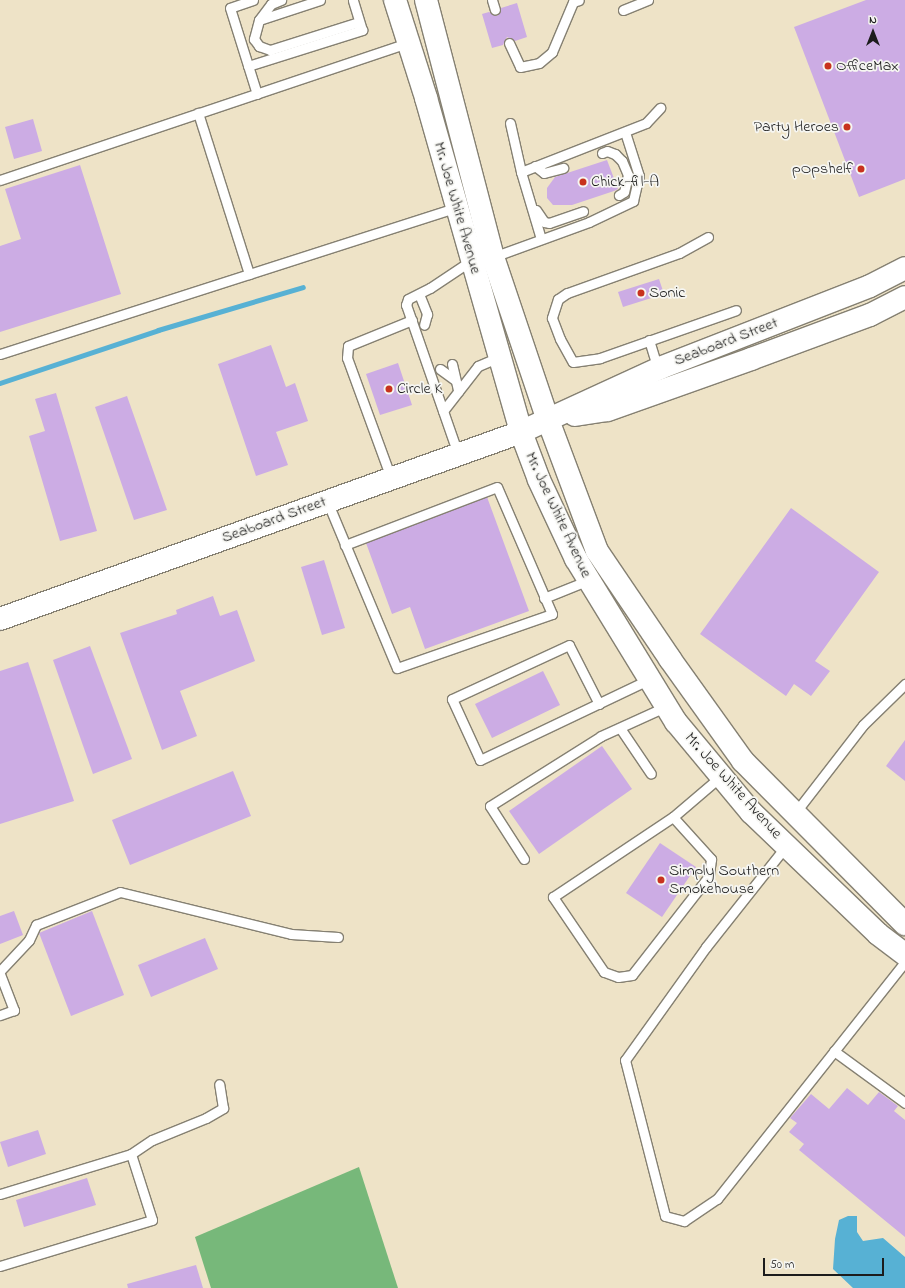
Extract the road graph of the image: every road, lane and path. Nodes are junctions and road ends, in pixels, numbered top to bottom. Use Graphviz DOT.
graph roads {
  1 [pos="253,0"];
  2 [pos="281,0"];
  3 [pos="320,0"];
  4 [pos="353,0"];
  5 [pos="395,0"];
  6 [pos="426,0"];
  7 [pos="492,0"];
  8 [pos="579,0"];
  9 [pos="648,0"];
  10 [pos="495,10"];
  11 [pos="623,10"];
  12 [pos="259,20"];
  13 [pos="359,22"];
  14 [pos="408,43"];
  15 [pos="509,43"];
  16 [pos="248,66"];
  17 [pos="257,94"];
  18 [pos="660,108"];
  19 [pos="198,114"];
  20 [pos="510,123"];
  21 [pos="625,132"];
  22 [pos="602,153"];
  23 [pos="535,166"];
  24 [pos="563,168"];
  25 [pos="520,172"];
  26 [pos="0,180"];
  27 [pos="526,191"];
  28 [pos="619,195"];
  29 [pos="457,207"];
  30 [pos="583,211"];
  31 [pos="708,237"];
  32 [pos="541,239"];
  33 [pos="494,257"];
  34 [pos="472,260"];
  35 [pos="905,268"];
  36 [pos="249,274"];
  37 [pos="419,294"];
  38 [pos="905,297"];
  39 [pos="736,310"];
  40 [pos="427,314"];
  41 [pos="412,320"];
  42 [pos="435,321"];
  43 [pos="424,325"];
  44 [pos="649,340"];
  45 [pos="0,354"];
  46 [pos="500,356"];
  47 [pos="452,364"];
  48 [pos="660,368"];
  49 [pos="440,369"];
  50 [pos="454,379"];
  51 [pos="458,391"];
  52 [pos="443,411"];
  53 [pos="548,420"];
  54 [pos="520,432"];
  55 [pos="458,454"];
  56 [pos="392,478"];
  57 [pos="327,501"];
  58 [pos="345,545"];
  59 [pos="588,580"];
  60 [pos="544,598"];
  61 [pos="0,618"];
  62 [pos="650,679"];
  63 [pos="905,684"];
  64 [pos="599,704"];
  65 [pos="667,706"];
  66 [pos="620,728"];
  67 [pos="651,774"];
  68 [pos="721,776"];
  69 [pos="795,814"];
  70 [pos="673,818"];
  71 [pos="786,846"];
  72 [pos="524,859"];
  73 [pos="905,924"];
  74 [pos="338,937"];
  75 [pos="905,954"];
  76 [pos="905,962"];
  77 [pos="0,972"];
  78 [pos="0,1015"];
  79 [pos="834,1051"];
  80 [pos="219,1084"];
  81 [pos="905,1103"];
  82 [pos="131,1154"];
  83 [pos="0,1194"];
  84 [pos="0,1266"];
  1 -- 16 [label="lane"];
  2 -- 12 [label="lane"];
  3 -- 12 [label="lane"];
  4 -- 13 [label="lane"];
  5 -- 14 [label="main road, Mr. Joe White Avenue"];
  6 -- 33 [label="main road, Mr. Joe White Avenue"];
  7 -- 10 [label="lane"];
  8 -- 15 [label="lane"];
  9 -- 11 [label="lane"];
  12 -- 13 [label="lane"];
  13 -- 16 [label="lane"];
  14 -- 17 [label="lane"];
  14 -- 29 [label="main road, Mr. Joe White Avenue"];
  16 -- 17 [label="lane"];
  17 -- 19 [label="lane"];
  18 -- 21 [label="lane"];
  19 -- 26 [label="lane"];
  19 -- 36 [label="lane"];
  20 -- 25 [label="lane"];
  21 -- 23 [label="lane"];
  21 -- 32 [label="lane"];
  22 -- 28 [label="lane"];
  23 -- 24 [label="lane"];
  23 -- 25 [label="lane"];
  25 -- 27 [label="lane"];
  27 -- 30 [label="lane"];
  27 -- 32 [label="lane"];
  29 -- 34 [label="main road, Mr. Joe White Avenue"];
  29 -- 36 [label="lane"];
  31 -- 44 [label="lane"];
  32 -- 33 [label="lane"];
  33 -- 53 [label="main road, Mr. Joe White Avenue"];
  34 -- 37 [label="lane"];
  34 -- 46 [label="main road, Mr. Joe White Avenue"];
  35 -- 48 [label="main road, Seaboard Street"];
  36 -- 45 [label="lane"];
  37 -- 40 [label="lane"];
  37 -- 41 [label="lane"];
  38 -- 53 [label="main road, Seaboard Street"];
  39 -- 44 [label="lane"];
  40 -- 42 [label="lane"];
  40 -- 43 [label="lane"];
  41 -- 52 [label="lane"];
  41 -- 56 [label="lane"];
  44 -- 48 [label="lane"];
  46 -- 51 [label="lane"];
  46 -- 54 [label="main road, Mr. Joe White Avenue"];
  47 -- 50 [label="lane"];
  48 -- 53 [label="main road, Seaboard Street"];
  49 -- 50 [label="lane"];
  50 -- 51 [label="lane"];
  51 -- 52 [label="lane"];
  52 -- 55 [label="lane"];
  53 -- 54 [label="main road, Seaboard Street"];
  53 -- 69 [label="main road, Mr. Joe White Avenue"];
  54 -- 55 [label="main road, Seaboard Street"];
  54 -- 59 [label="main road, Mr. Joe White Avenue"];
  55 -- 56 [label="main road, Seaboard Street"];
  56 -- 57 [label="main road, Seaboard Street"];
  57 -- 58 [label="lane"];
  57 -- 61 [label="main road, Seaboard Street"];
  58 -- 60 [label="lane"];
  58 -- 60 [label="lane"];
  59 -- 60 [label="lane"];
  59 -- 62 [label="main road, Mr. Joe White Avenue"];
  62 -- 64 [label="lane"];
  62 -- 65 [label="main road, Mr. Joe White Avenue"];
  63 -- 69 [label="lane"];
  64 -- 64 [label="lane"];
  65 -- 66 [label="lane"];
  65 -- 68 [label="main road, Mr. Joe White Avenue"];
  66 -- 67 [label="lane"];
  66 -- 72 [label="lane"];
  68 -- 70 [label="lane"];
  68 -- 71 [label="main road, Mr. Joe White Avenue"];
  69 -- 73 [label="main road, Mr. Joe White Avenue"];
  70 -- 70 [label="lane"];
  71 -- 75 [label="main road, Mr. Joe White Avenue"];
  71 -- 79 [label="lane"];
  74 -- 77 [label="lane"];
  76 -- 79 [label="lane"];
  77 -- 78 [label="lane"];
  79 -- 81 [label="lane"];
  80 -- 82 [label="lane"];
  82 -- 83 [label="lane"];
  82 -- 84 [label="lane"];
}
